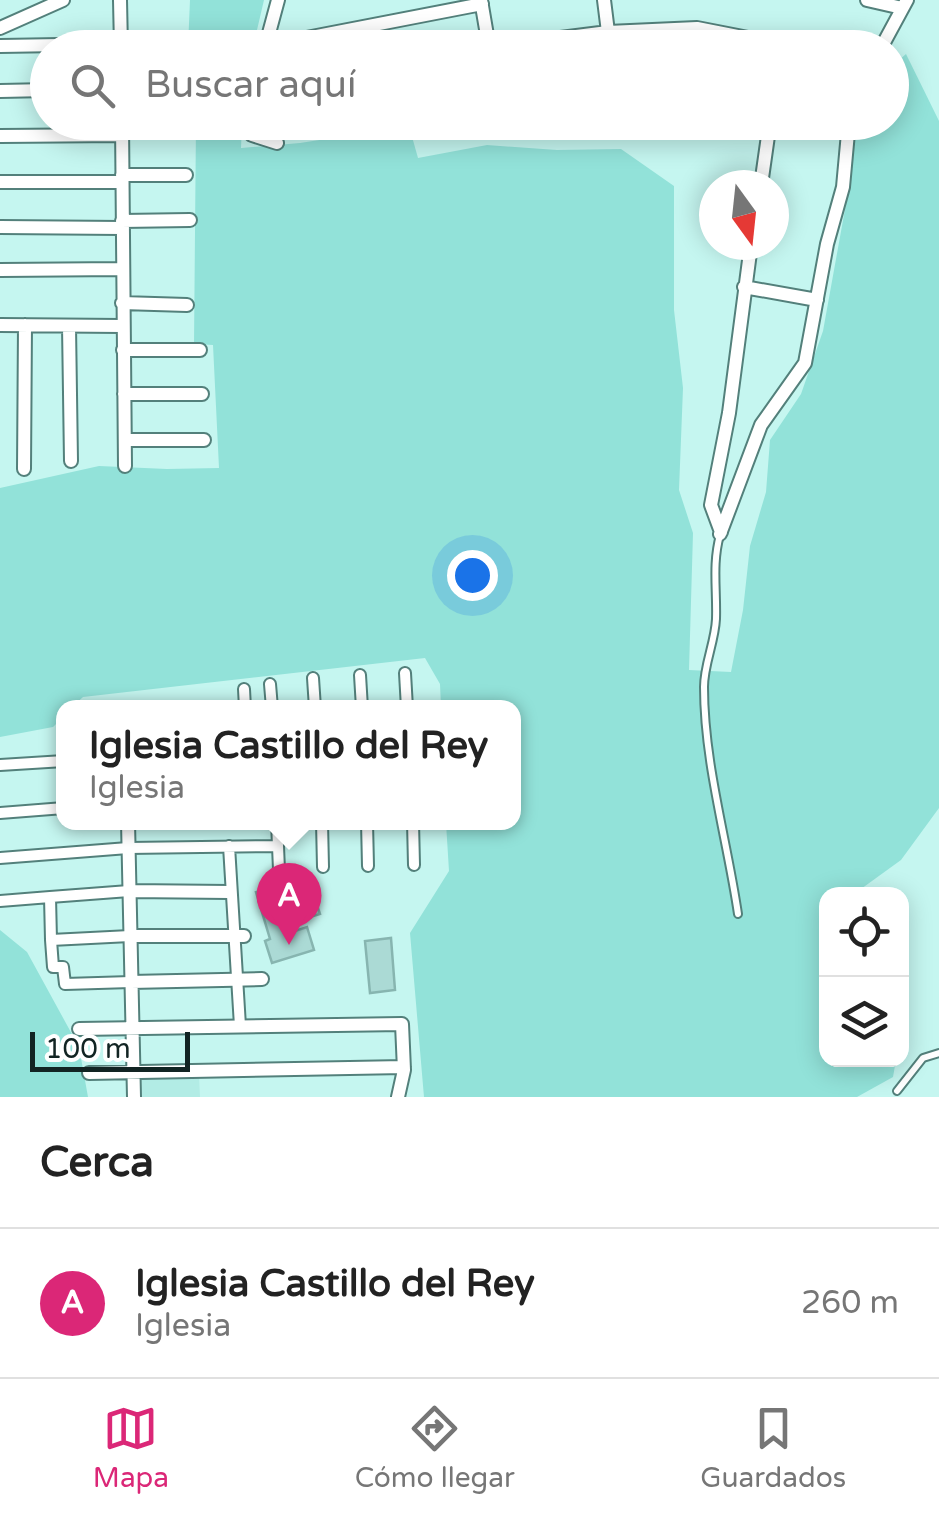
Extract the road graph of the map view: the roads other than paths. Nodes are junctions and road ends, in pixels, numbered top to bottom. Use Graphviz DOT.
graph roads {
  1 [pos="64,0"];
  2 [pos="120,0"];
  3 [pos="278,0"];
  4 [pos="604,0"];
  5 [pos="866,0"];
  6 [pos="482,2"];
  7 [pos="904,4"];
  8 [pos="0,28"];
  9 [pos="121,30"];
  10 [pos="270,30"];
  11 [pos="344,30"];
  12 [pos="486,30"];
  13 [pos="608,30"];
  14 [pos="652,30"];
  15 [pos="705,30"];
  16 [pos="890,30"];
  17 [pos="0,46"];
  18 [pos="30,46"];
  19 [pos="30,90"];
  20 [pos="0,91"];
  21 [pos="30,134"];
  22 [pos="0,136"];
  23 [pos="122,140"];
  24 [pos="265,140"];
  25 [pos="767,140"];
  26 [pos="848,140"];
  27 [pos="278,144"];
  28 [pos="763,170"];
  29 [pos="186,175"];
  30 [pos="122,178"];
  31 [pos="0,182"];
  32 [pos="190,220"];
  33 [pos="122,224"];
  34 [pos="0,227"];
  35 [pos="748,260"];
  36 [pos="122,269"];
  37 [pos="0,270"];
  38 [pos="744,286"];
  39 [pos="818,300"];
  40 [pos="122,304"];
  41 [pos="187,304"];
  42 [pos="0,325"];
  43 [pos="25,325"];
  44 [pos="69,326"];
  45 [pos="122,326"];
  46 [pos="123,350"];
  47 [pos="200,350"];
  48 [pos="124,394"];
  49 [pos="202,394"];
  50 [pos="125,440"];
  51 [pos="204,440"];
  52 [pos="71,461"];
  53 [pos="125,466"];
  54 [pos="24,469"];
  55 [pos="720,533"];
  56 [pos="404,673"];
  57 [pos="360,675"];
  58 [pos="313,678"];
  59 [pos="270,684"];
  60 [pos="244,690"];
  61 [pos="245,700"];
  62 [pos="271,700"];
  63 [pos="314,700"];
  64 [pos="362,700"];
  65 [pos="406,700"];
  66 [pos="56,762"];
  67 [pos="0,766"];
  68 [pos="56,809"];
  69 [pos="0,813"];
  70 [pos="128,830"];
  71 [pos="277,830"];
  72 [pos="322,830"];
  73 [pos="368,830"];
  74 [pos="413,830"];
  75 [pos="229,846"];
  76 [pos="278,846"];
  77 [pos="128,848"];
  78 [pos="0,858"];
  79 [pos="414,865"];
  80 [pos="368,866"];
  81 [pos="323,867"];
  82 [pos="278,870"];
  83 [pos="129,891"];
  84 [pos="230,892"];
  85 [pos="50,897"];
  86 [pos="0,900"];
  87 [pos="738,914"];
  88 [pos="130,936"];
  89 [pos="238,936"];
  90 [pos="51,940"];
  91 [pos="236,979"];
  92 [pos="262,979"];
  93 [pos="131,982"];
  94 [pos="240,1026"];
  95 [pos="132,1028"];
  96 [pos="79,1029"];
  97 [pos="939,1053"];
  98 [pos="404,1067"];
  99 [pos="134,1072"];
  100 [pos="89,1073"];
  101 [pos="897,1091"];
  102 [pos="134,1097"];
  103 [pos="398,1097"];
  1 -- 8 [label="street"];
  2 -- 9 [label="street"];
  3 -- 10 [label="street"];
  4 -- 13 [label="street"];
  5 -- 7 [label="street"];
  6 -- 11 [label="street"];
  6 -- 12 [label="street"];
  7 -- 16 [label="street"];
  14 -- 15 [label="street"];
  17 -- 18 [label="street"];
  19 -- 20 [label="street"];
  21 -- 22 [label="street"];
  23 -- 30 [label="street"];
  24 -- 27 [label="street"];
  25 -- 28 [label="street"];
  26 -- 39 [label="street"];
  29 -- 30 [label="street"];
  30 -- 31 [label="street"];
  30 -- 33 [label="street"];
  32 -- 33 [label="street"];
  33 -- 34 [label="street"];
  33 -- 36 [label="street"];
  35 -- 38 [label="street"];
  36 -- 37 [label="street"];
  36 -- 40 [label="street"];
  38 -- 39 [label="street"];
  38 -- 55 [label="street"];
  39 -- 55 [label="street"];
  40 -- 41 [label="street"];
  40 -- 45 [label="street"];
  42 -- 43 [label="street"];
  43 -- 44 [label="street"];
  43 -- 54 [label="street"];
  44 -- 45 [label="street"];
  44 -- 52 [label="street"];
  45 -- 46 [label="street"];
  46 -- 47 [label="street"];
  46 -- 48 [label="street"];
  48 -- 49 [label="street"];
  48 -- 50 [label="street"];
  50 -- 51 [label="street"];
  50 -- 53 [label="street"];
  55 -- 87 [label="lane"];
  56 -- 65 [label="street"];
  57 -- 64 [label="street"];
  58 -- 63 [label="street"];
  59 -- 62 [label="street"];
  60 -- 61 [label="street"];
  66 -- 67 [label="street"];
  68 -- 69 [label="street"];
  70 -- 77 [label="street"];
  71 -- 76 [label="street"];
  72 -- 81 [label="street"];
  73 -- 80 [label="street"];
  74 -- 79 [label="street"];
  75 -- 76 [label="street"];
  75 -- 77 [label="street"];
  75 -- 84 [label="street"];
  76 -- 82 [label="street"];
  77 -- 78 [label="street"];
  77 -- 83 [label="street"];
  83 -- 84 [label="street"];
  83 -- 85 [label="street"];
  83 -- 88 [label="street"];
  84 -- 89 [label="street"];
  85 -- 86 [label="street"];
  85 -- 90 [label="street"];
  88 -- 89 [label="street"];
  88 -- 90 [label="street"];
  88 -- 93 [label="street"];
  89 -- 91 [label="street"];
  90 -- 93 [label="street"];
  91 -- 92 [label="street"];
  91 -- 93 [label="street"];
  91 -- 94 [label="street"];
  93 -- 95 [label="street"];
  94 -- 95 [label="street"];
  94 -- 98 [label="street"];
  95 -- 96 [label="street"];
  95 -- 99 [label="street"];
  97 -- 101 [label="lane"];
  98 -- 99 [label="street"];
  98 -- 103 [label="street"];
  99 -- 100 [label="street"];
  99 -- 102 [label="street"];
}
